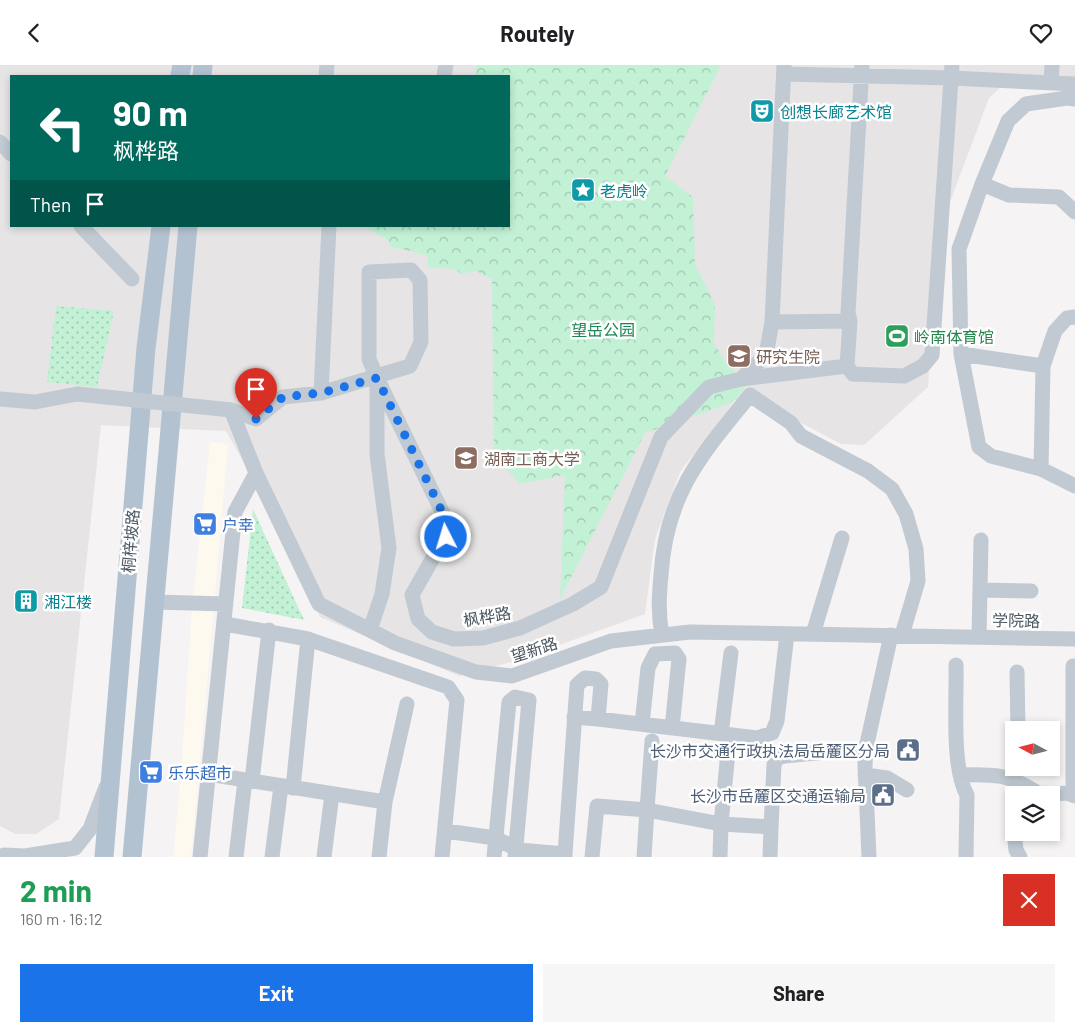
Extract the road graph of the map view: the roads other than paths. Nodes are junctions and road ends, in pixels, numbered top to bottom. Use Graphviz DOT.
graph roads {
  1 [pos="1052,65"];
  2 [pos="784,70"];
  3 [pos="831,70"];
  4 [pos="862,71"];
  5 [pos="913,71"];
  6 [pos="951,72"];
  7 [pos="1051,83"];
  8 [pos="1075,84"];
  9 [pos="1075,99"];
  10 [pos="0,142"];
  11 [pos="10,153"];
  12 [pos="982,184"];
  13 [pos="1074,207"];
  14 [pos="82,227"];
  15 [pos="161,227"];
  16 [pos="188,227"];
  17 [pos="329,227"];
  18 [pos="132,279"];
  19 [pos="1075,317"];
  20 [pos="850,321"];
  21 [pos="772,322"];
  22 [pos="961,354"];
  23 [pos="847,366"];
  24 [pos="1043,366"];
  25 [pos="377,378"];
  26 [pos="741,379"];
  27 [pos="321,393"];
  28 [pos="0,399"];
  29 [pos="231,410"];
  30 [pos="1041,469"];
  31 [pos="256,473"];
  32 [pos="1075,485"];
  33 [pos="842,538"];
  34 [pos="981,540"];
  35 [pos="980,590"];
  36 [pos="1031,591"];
  37 [pos="155,602"];
  38 [pos="226,604"];
  39 [pos="225,624"];
  40 [pos="269,630"];
  41 [pos="370,630"];
  42 [pos="787,633"];
  43 [pos="813,634"];
  44 [pos="662,635"];
  45 [pos="897,635"];
  46 [pos="956,636"];
  47 [pos="980,637"];
  48 [pos="308,639"];
  49 [pos="1075,639"];
  50 [pos="731,653"];
  51 [pos="956,665"];
  52 [pos="1073,666"];
  53 [pos="1017,672"];
  54 [pos="407,704"];
  55 [pos="574,717"];
  56 [pos="598,719"];
  57 [pos="1018,721"];
  58 [pos="642,724"];
  59 [pos="672,728"];
  60 [pos="721,734"];
  61 [pos="652,741"];
  62 [pos="866,748"];
  63 [pos="728,752"];
  64 [pos="111,774"];
  65 [pos="1005,774"];
  66 [pos="208,775"];
  67 [pos="865,775"];
  68 [pos="960,775"];
  69 [pos="1021,776"];
  70 [pos="249,781"];
  71 [pos="1030,786"];
  72 [pos="287,787"];
  73 [pos="907,790"];
  74 [pos="332,794"];
  75 [pos="1060,795"];
  76 [pos="1074,796"];
  77 [pos="385,802"];
  78 [pos="647,810"];
  79 [pos="721,824"];
  80 [pos="771,827"];
  81 [pos="446,831"];
  82 [pos="495,838"];
  83 [pos="1015,841"];
  84 [pos="516,853"];
  85 [pos="4,855"];
  86 [pos="565,855"];
  87 [pos="104,857"];
  88 [pos="132,857"];
  89 [pos="200,857"];
  90 [pos="236,857"];
  91 [pos="272,857"];
  92 [pos="324,857"];
  93 [pos="379,857"];
  94 [pos="442,857"];
  95 [pos="494,857"];
  96 [pos="592,857"];
  97 [pos="644,857"];
  98 [pos="720,857"];
  99 [pos="770,857"];
  100 [pos="869,857"];
  101 [pos="966,857"];
  102 [pos="1020,857"];
  1 -- 7 [label="street"];
  2 -- 3 [label="street"];
  2 -- 21 [label="street"];
  3 -- 4 [label="street"];
  4 -- 5 [label="street"];
  4 -- 20 [label="street"];
  5 -- 6 [label="street"];
  6 -- 7 [label="street"];
  6 -- 23 [label="street"];
  7 -- 8 [label="street"];
  9 -- 12 [label="street"];
  10 -- 11 [label="street"];
  12 -- 13 [label="street"];
  12 -- 22 [label="street"];
  14 -- 18 [label="street"];
  15 -- 64 [label="main road, 桐梓坡路"];
  16 -- 37 [label="main road, 桐梓坡路"];
  17 -- 27 [label="street"];
  19 -- 24 [label="street"];
  20 -- 21 [label="street"];
  20 -- 23 [label="street"];
  21 -- 26 [label="street"];
  22 -- 24 [label="street"];
  22 -- 30 [label="street"];
  23 -- 26 [label="street"];
  24 -- 30 [label="street"];
  25 -- 25 [label="street"];
  25 -- 26 [label="street, 枫桦路"];
  25 -- 27 [label="street"];
  25 -- 41 [label="street"];
  27 -- 29 [label="street"];
  28 -- 29 [label="street, bridge"];
  29 -- 31 [label="street, 望新路"];
  30 -- 32 [label="street"];
  31 -- 38 [label="street"];
  31 -- 41 [label="street, 望新路"];
  33 -- 43 [label="street"];
  34 -- 35 [label="street"];
  35 -- 36 [label="street"];
  35 -- 47 [label="street"];
  37 -- 38 [label="street"];
  37 -- 88 [label="main road, 桐梓坡路"];
  38 -- 39 [label="street"];
  39 -- 40 [label="street"];
  39 -- 66 [label="street"];
  40 -- 48 [label="street"];
  40 -- 70 [label="street"];
  41 -- 44 [label="street, 望新路"];
  42 -- 43 [label="street, 望新路"];
  42 -- 44 [label="street, 望新路"];
  42 -- 60 [label="street"];
  43 -- 45 [label="street, 望新路"];
  44 -- 45 [label="street"];
  45 -- 46 [label="street, 望新路"];
  45 -- 62 [label="street"];
  46 -- 47 [label="street, 学院路"];
  47 -- 49 [label="street, 学院路"];
  48 -- 72 [label="street"];
  48 -- 81 [label="street"];
  50 -- 60 [label="street"];
  51 -- 68 [label="street"];
  52 -- 76 [label="street"];
  53 -- 57 [label="street"];
  54 -- 77 [label="street"];
  55 -- 56 [label="street"];
  55 -- 56 [label="street"];
  55 -- 86 [label="street"];
  56 -- 58 [label="street"];
  58 -- 59 [label="street"];
  58 -- 59 [label="street"];
  59 -- 60 [label="street"];
  61 -- 78 [label="street"];
  62 -- 67 [label="street"];
  62 -- 80 [label="street"];
  63 -- 79 [label="street"];
  64 -- 85 [label="street"];
  64 -- 87 [label="main road, 桐梓坡路"];
  65 -- 68 [label="street"];
  66 -- 70 [label="street"];
  66 -- 89 [label="street"];
  67 -- 73 [label="street"];
  67 -- 100 [label="street"];
  68 -- 101 [label="street"];
  69 -- 71 [label="street"];
  70 -- 72 [label="street"];
  70 -- 90 [label="street"];
  72 -- 74 [label="street"];
  72 -- 91 [label="street"];
  74 -- 77 [label="street"];
  74 -- 92 [label="street"];
  75 -- 76 [label="street"];
  77 -- 93 [label="street"];
  78 -- 79 [label="street"];
  78 -- 96 [label="street"];
  78 -- 97 [label="street"];
  79 -- 80 [label="street"];
  79 -- 98 [label="street"];
  80 -- 99 [label="street"];
  81 -- 82 [label="street"];
  81 -- 94 [label="street"];
  82 -- 84 [label="street"];
  82 -- 84 [label="street"];
  82 -- 95 [label="street"];
  83 -- 102 [label="street"];
  84 -- 86 [label="street"];
}
